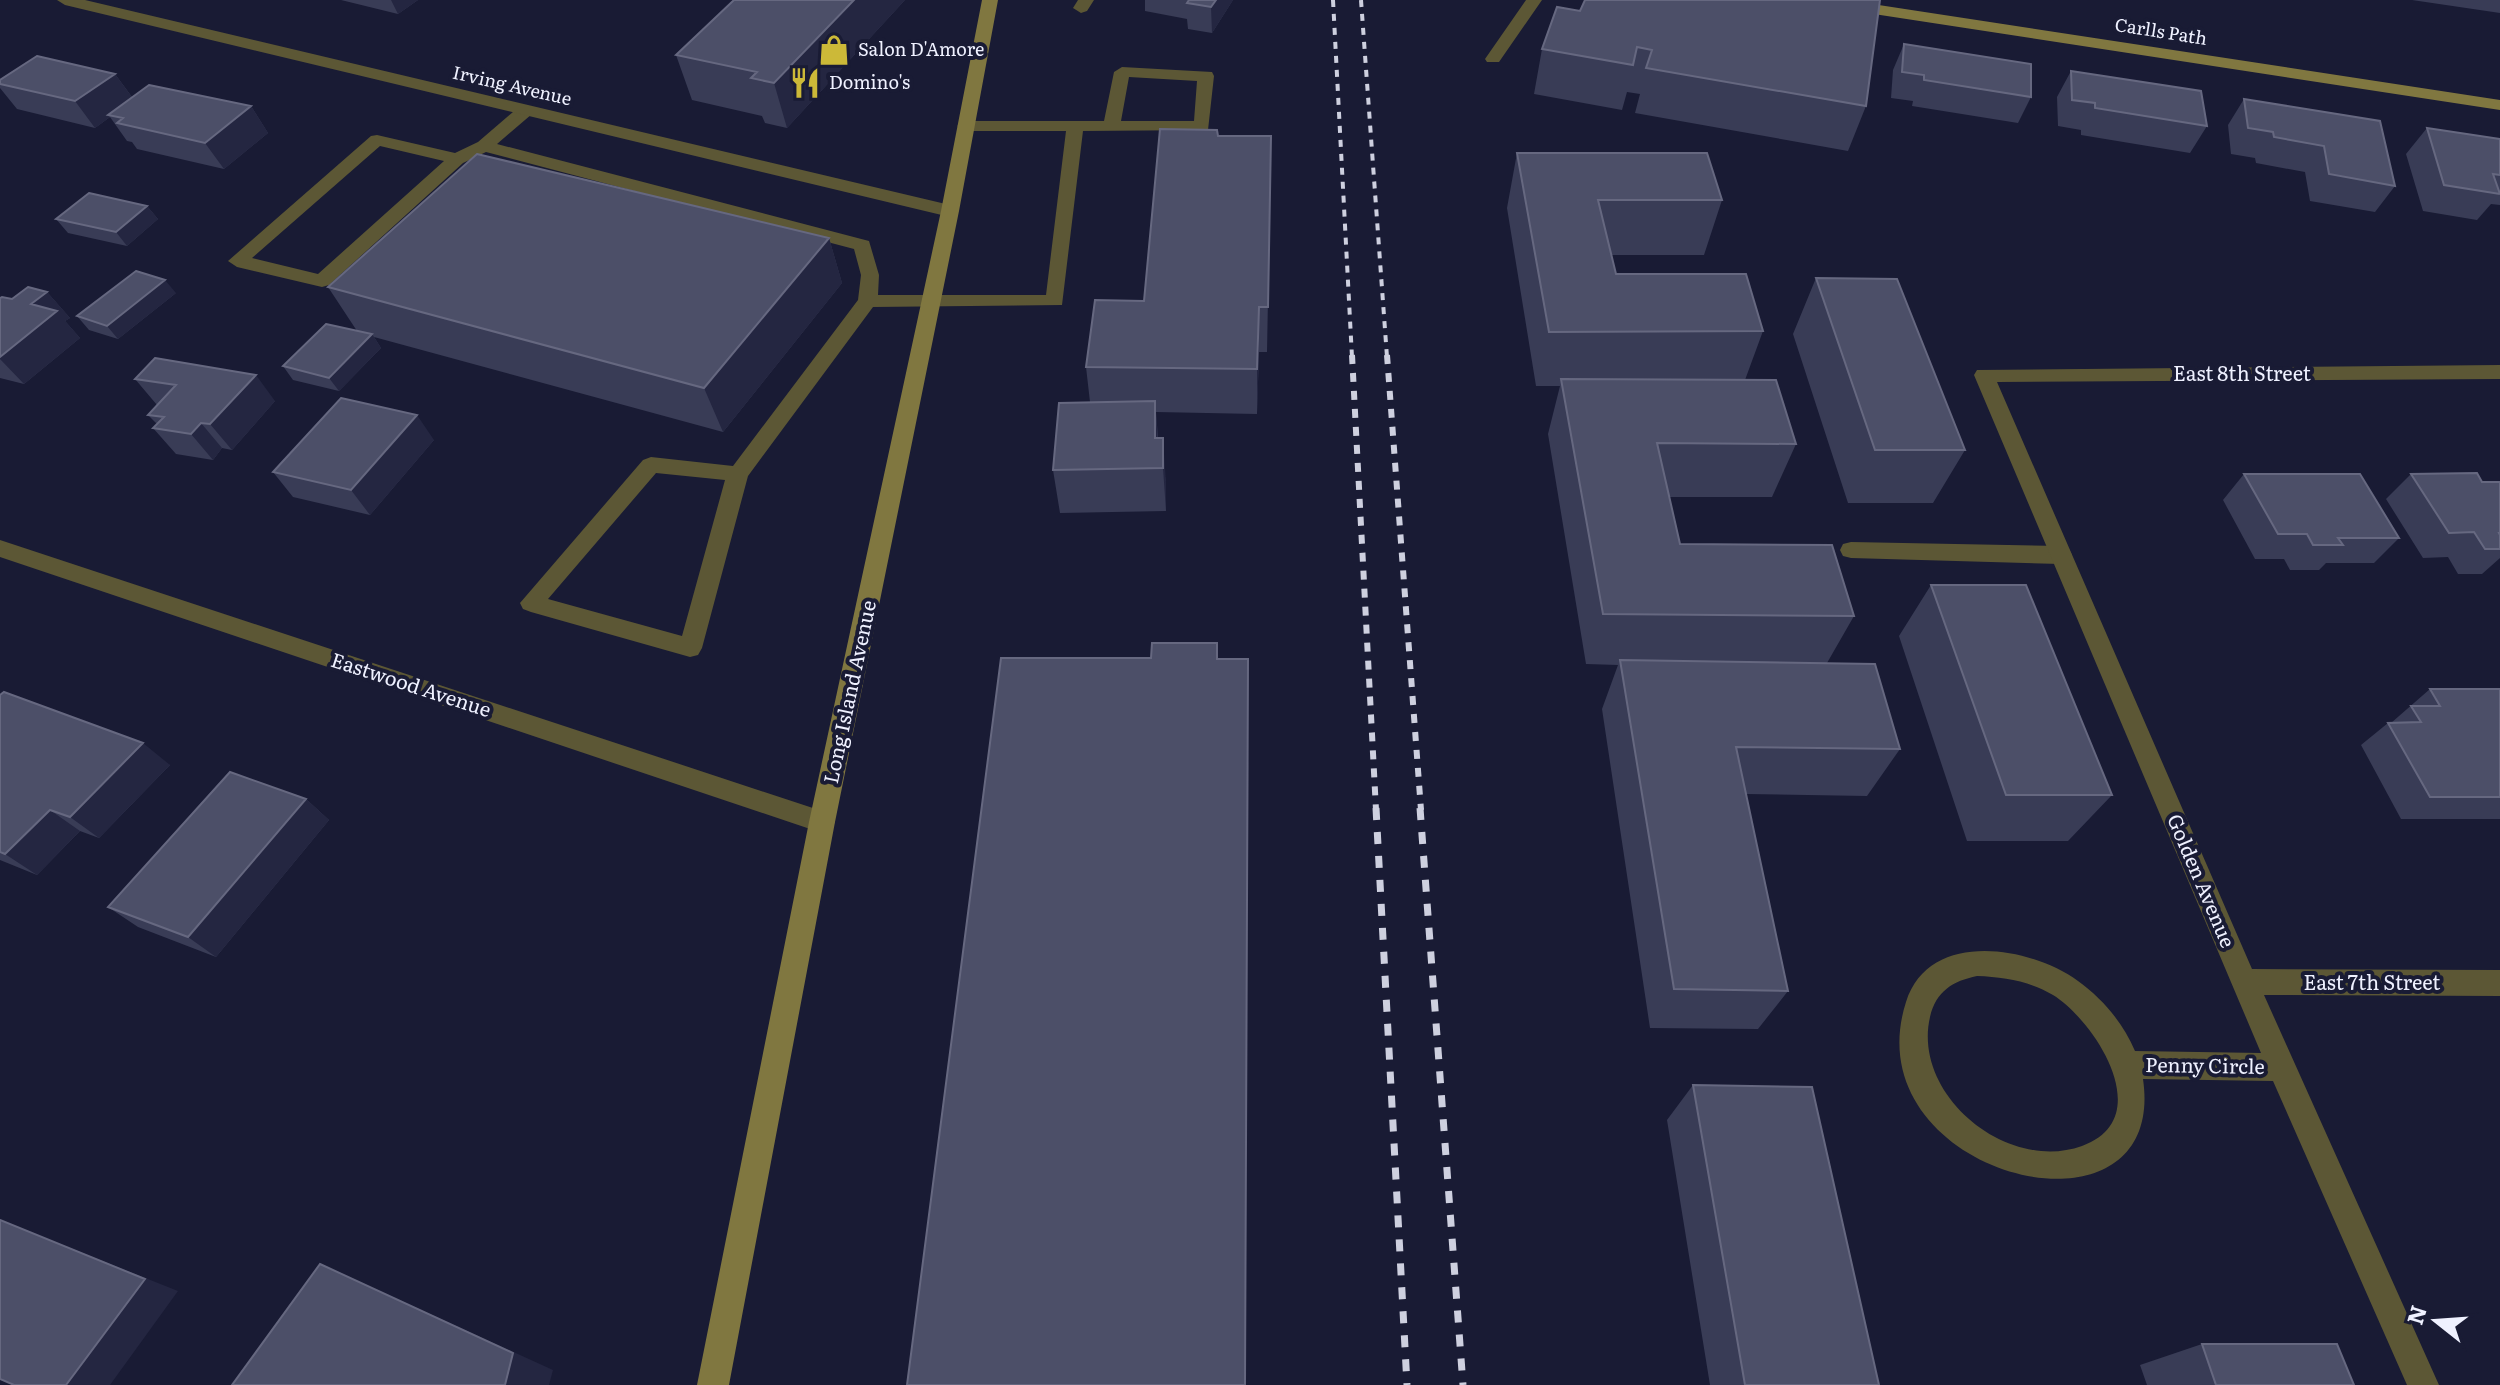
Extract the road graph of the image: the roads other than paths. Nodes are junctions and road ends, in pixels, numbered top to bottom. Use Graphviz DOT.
graph roads {
  1 [pos="65,0"];
  2 [pos="990,0"];
  3 [pos="1534,0"];
  4 [pos="1815,0"];
  5 [pos="1493,59"];
  6 [pos="2500,105"];
  7 [pos="526,110"];
  8 [pos="1112,125"];
  9 [pos="966,126"];
  10 [pos="1075,126"];
  11 [pos="484,146"];
  12 [pos="457,159"];
  13 [pos="950,211"];
  14 [pos="932,300"];
  15 [pos="868,301"];
  16 [pos="2500,372"];
  17 [pos="1984,375"];
  18 [pos="738,474"];
  19 [pos="0,548"];
  20 [pos="1851,550"];
  21 [pos="2061,555"];
  22 [pos="822,822"];
  23 [pos="2244,982"];
  24 [pos="2500,983"];
  25 [pos="2127,1065"];
  26 [pos="2283,1067"];
  27 [pos="713,1385"];
  28 [pos="2423,1385"];
  1 -- 7 [label="street, Irving Avenue"];
  2 -- 9 [label="street, Long Island Avenue"];
  3 -- 5 [label="street"];
  4 -- 6 [label="street, Carlls Path"];
  7 -- 11 [label="street"];
  7 -- 13 [label="street, Irving Avenue"];
  8 -- 8 [label="street"];
  8 -- 10 [label="street"];
  9 -- 10 [label="street"];
  9 -- 13 [label="street, Long Island Avenue"];
  10 -- 14 [label="street"];
  11 -- 12 [label="street"];
  11 -- 15 [label="street"];
  12 -- 12 [label="street"];
  13 -- 14 [label="street, Long Island Avenue"];
  14 -- 15 [label="street"];
  14 -- 22 [label="street, Long Island Avenue"];
  15 -- 18 [label="street"];
  16 -- 17 [label="street, East 8th Street"];
  17 -- 21 [label="street, Golden Avenue"];
  18 -- 18 [label="street"];
  19 -- 22 [label="street, Eastwood Avenue"];
  20 -- 21 [label="street"];
  21 -- 23 [label="street, Golden Avenue"];
  22 -- 27 [label="street, Long Island Avenue"];
  23 -- 24 [label="street, East 7th Street"];
  23 -- 26 [label="street, Golden Avenue"];
  25 -- 25 [label="street, Penny Circle"];
  25 -- 26 [label="street, Penny Circle"];
  26 -- 28 [label="street, Golden Avenue"];
}
